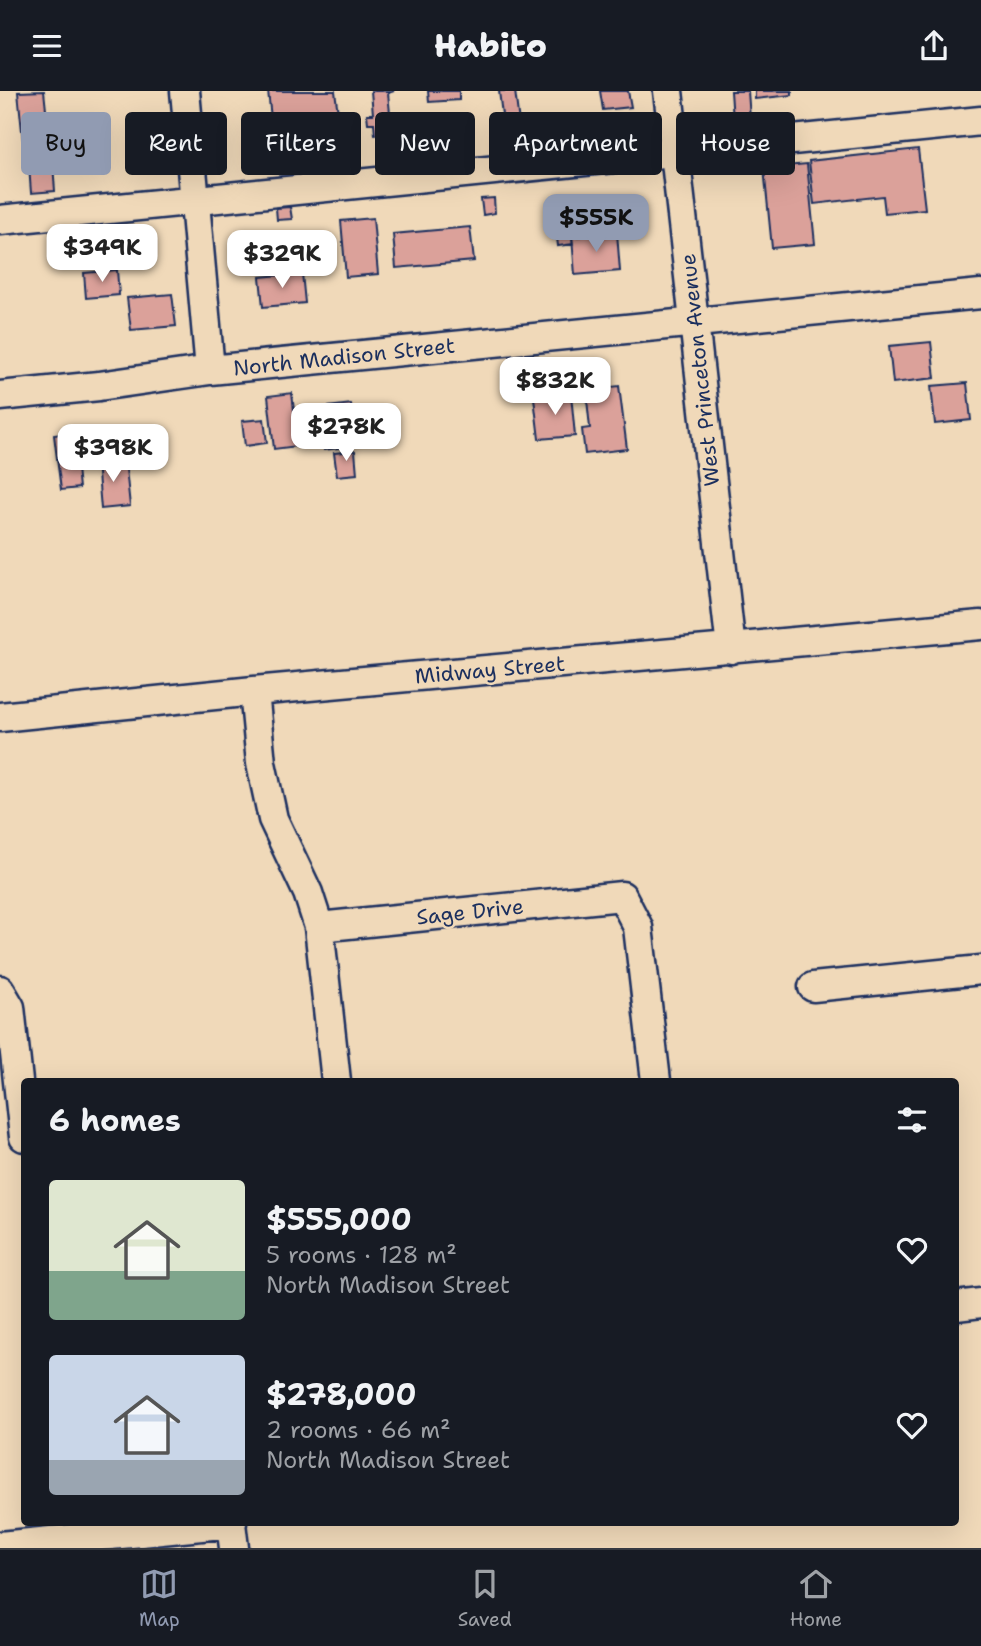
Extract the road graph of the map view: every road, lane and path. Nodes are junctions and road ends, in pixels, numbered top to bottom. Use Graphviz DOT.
graph roads {
  1 [pos="185,91"];
  2 [pos="668,91"];
  3 [pos="981,121"];
  4 [pos="795,140"];
  5 [pos="676,152"];
  6 [pos="678,175"];
  7 [pos="195,201"];
  8 [pos="0,220"];
  9 [pos="981,294"];
  10 [pos="694,323"];
  11 [pos="210,370"];
  12 [pos="0,396"];
  13 [pos="981,625"];
  14 [pos="731,649"];
  15 [pos="254,691"];
  16 [pos="0,717"];
  17 [pos="319,927"];
  18 [pos="981,971"];
  19 [pos="813,986"];
  20 [pos="0,990"];
  21 [pos="336,1078"];
  22 [pos="656,1078"];
  23 [pos="21,1109"];
  24 [pos="981,1303"];
  25 [pos="959,1306"];
  26 [pos="162,1526"];
  27 [pos="231,1526"];
  28 [pos="69,1530"];
  29 [pos="0,1546"];
  30 [pos="234,1548"];
  1 -- 7 [label="street"];
  2 -- 5 [label="street, West Princeton Avenue"];
  3 -- 4 [label="street"];
  5 -- 7 [label="street"];
  6 -- 10 [label="street, West Princeton Avenue"];
  7 -- 8 [label="street"];
  7 -- 11 [label="street"];
  9 -- 10 [label="street, North Madison Street"];
  10 -- 11 [label="street, North Madison Street"];
  10 -- 14 [label="street, West Princeton Avenue"];
  11 -- 12 [label="street, North Madison Street"];
  13 -- 14 [label="street, Midway Street"];
  14 -- 15 [label="street, Midway Street"];
  15 -- 16 [label="street, Midway Street"];
  15 -- 17 [label="street"];
  17 -- 21 [label="street"];
  17 -- 22 [label="street, Sage Drive"];
  18 -- 19 [label="street"];
  20 -- 23 [label="street"];
  24 -- 25 [label="street"];
  26 -- 28 [label="street"];
  27 -- 30 [label="street"];
  28 -- 29 [label="street"];
}
